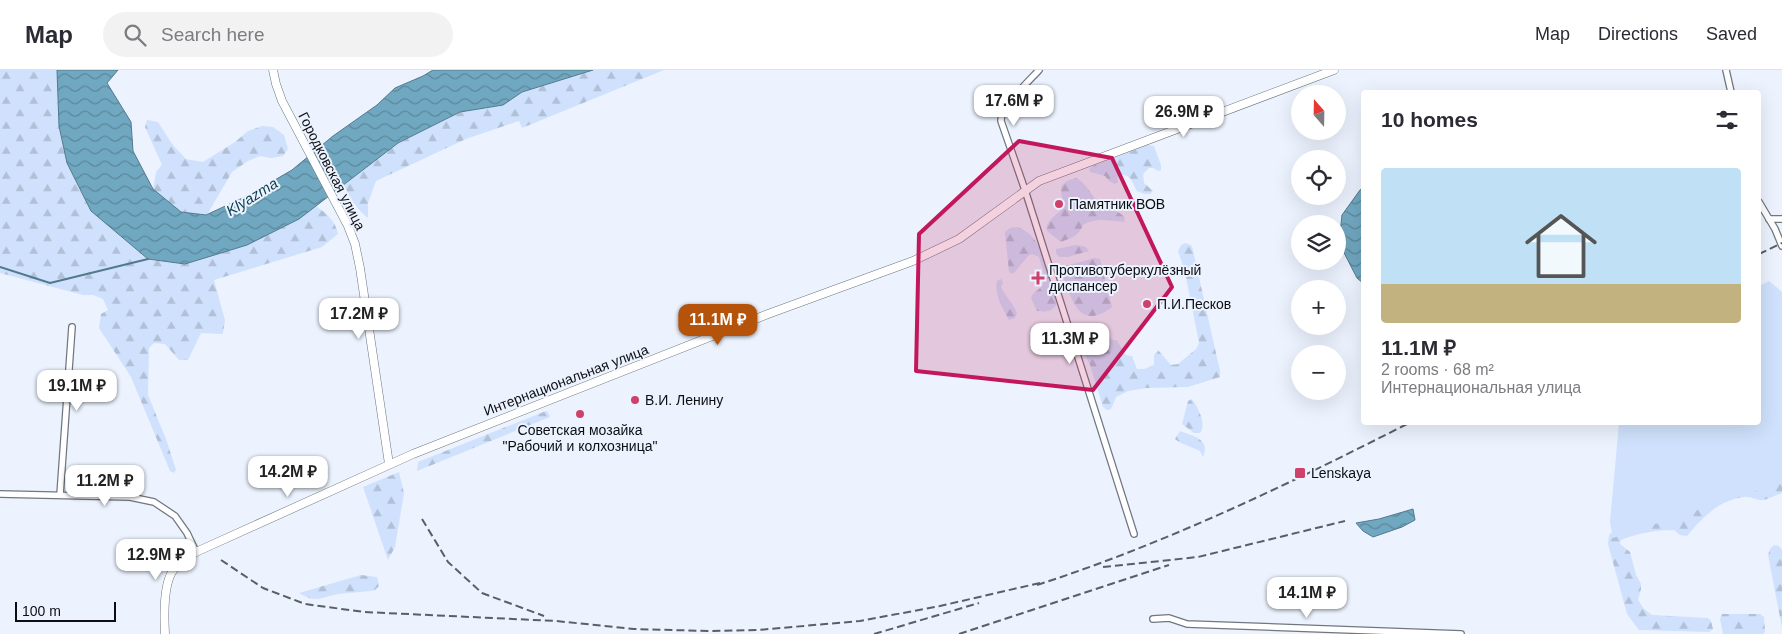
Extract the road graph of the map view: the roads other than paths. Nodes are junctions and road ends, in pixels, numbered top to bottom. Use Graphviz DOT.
graph roads {
  1 [pos="273,70"];
  2 [pos="1039,70"];
  3 [pos="1334,70"];
  4 [pos="1726,70"];
  5 [pos="1731,90"];
  6 [pos="1026,190"];
  7 [pos="1761,205"];
  8 [pos="1769,219"];
  9 [pos="1782,219"];
  10 [pos="1782,246"];
  11 [pos="72,327"];
  12 [pos="389,464"];
  13 [pos="0,494"];
  14 [pos="60,495"];
  15 [pos="1134,534"];
  16 [pos="196,552"];
  17 [pos="1153,619"];
  18 [pos="164,634"];
  19 [pos="1461,634"];
  1 -- 12 [label="street, Городковская улица"];
  2 -- 6 [label="street"];
  3 -- 6 [label="street, Интернациональная улица"];
  4 -- 5 [label="street"];
  6 -- 12 [label="street, Интернациональная улица"];
  6 -- 15 [label="street"];
  7 -- 8 [label="street"];
  8 -- 9 [label="street"];
  8 -- 10 [label="street"];
  11 -- 14 [label="street"];
  12 -- 16 [label="street, Интернациональная улица"];
  13 -- 14 [label="street"];
  14 -- 16 [label="street"];
  16 -- 18 [label="street, Интернациональная улица"];
  17 -- 19 [label="street"];
}
